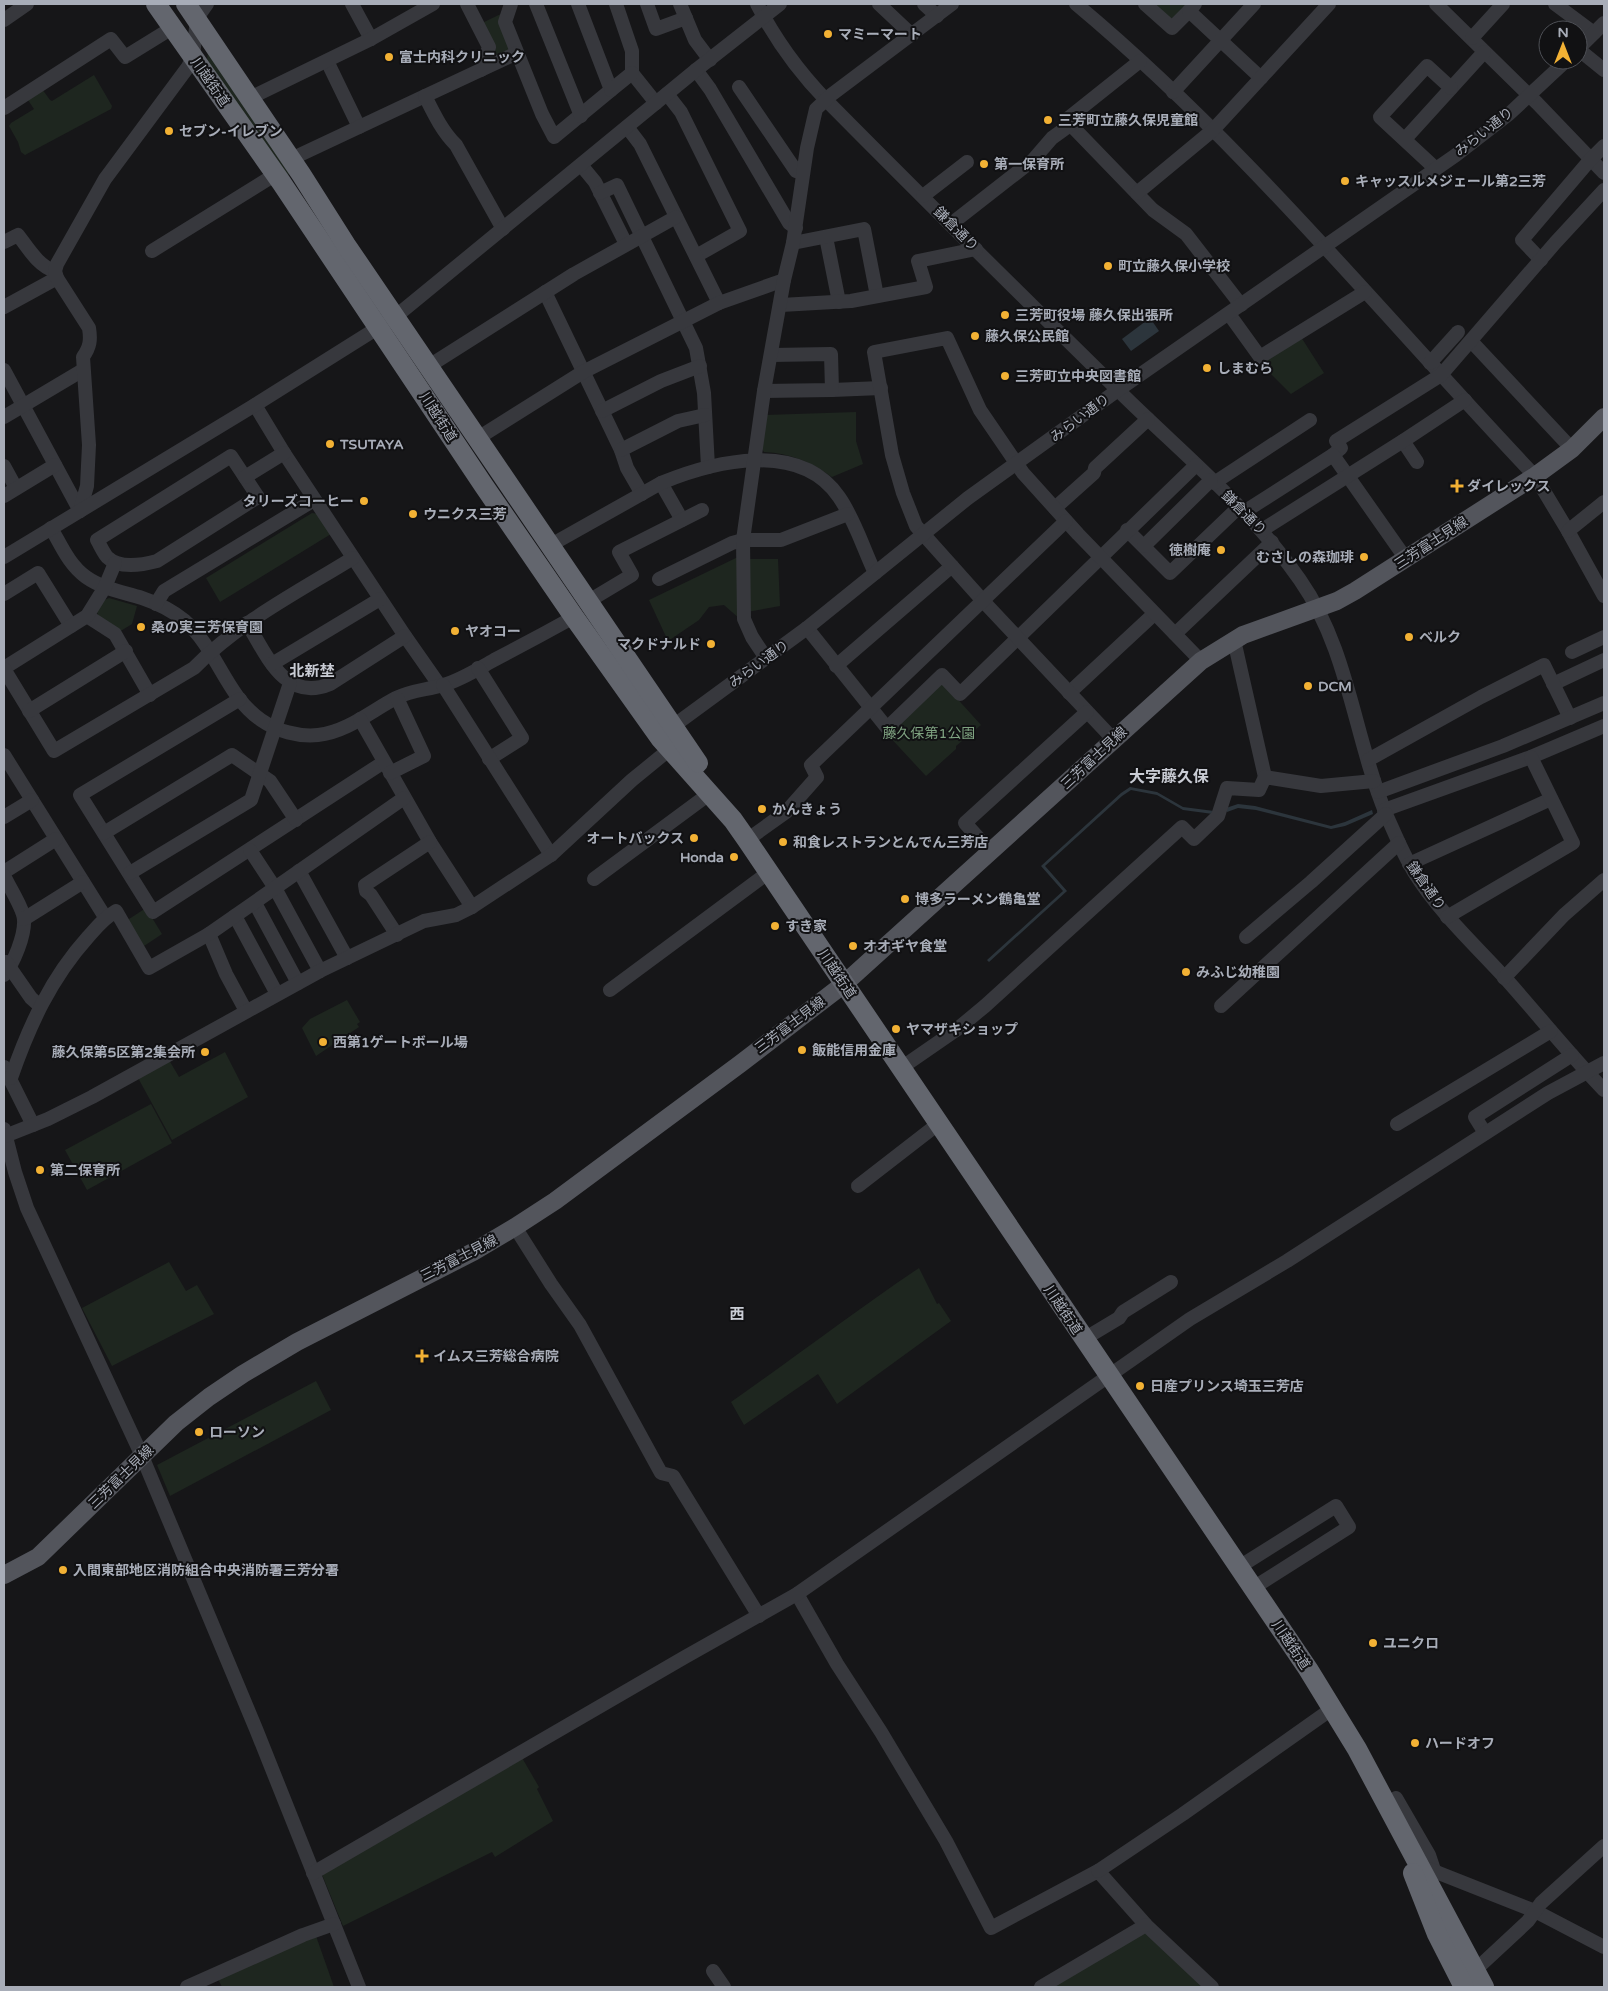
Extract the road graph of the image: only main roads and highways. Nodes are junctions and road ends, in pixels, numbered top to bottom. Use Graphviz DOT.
graph roads {
  1 [pos="156,4"];
  2 [pos="197,9"];
  3 [pos="388,323"];
  4 [pos="1603,420"];
  5 [pos="580,609"];
  6 [pos="733,820"];
  7 [pos="844,984"];
  8 [pos="4,1575"];
  9 [pos="1391,1801"];
  10 [pos="1471,1982"];
  1 -- 3 [label="highway, 川越街道"];
  2 -- 3 [label="highway, 川越街道"];
  3 -- 5 [label="highway, 川越街道"];
  3 -- 5 [label="highway, 川越街道"];
  4 -- 7 [label="main road, 三芳富士見線"];
  5 -- 6 [label="highway, 川越街道"];
  5 -- 6 [label="highway, 川越街道"];
  6 -- 7 [label="highway, 川越街道"];
  7 -- 8 [label="main road, 三芳富士見線"];
  7 -- 9 [label="highway, 川越街道"];
  9 -- 10 [label="highway, 川越街道"];
  9 -- 10 [label="highway, 川越街道"];
}
